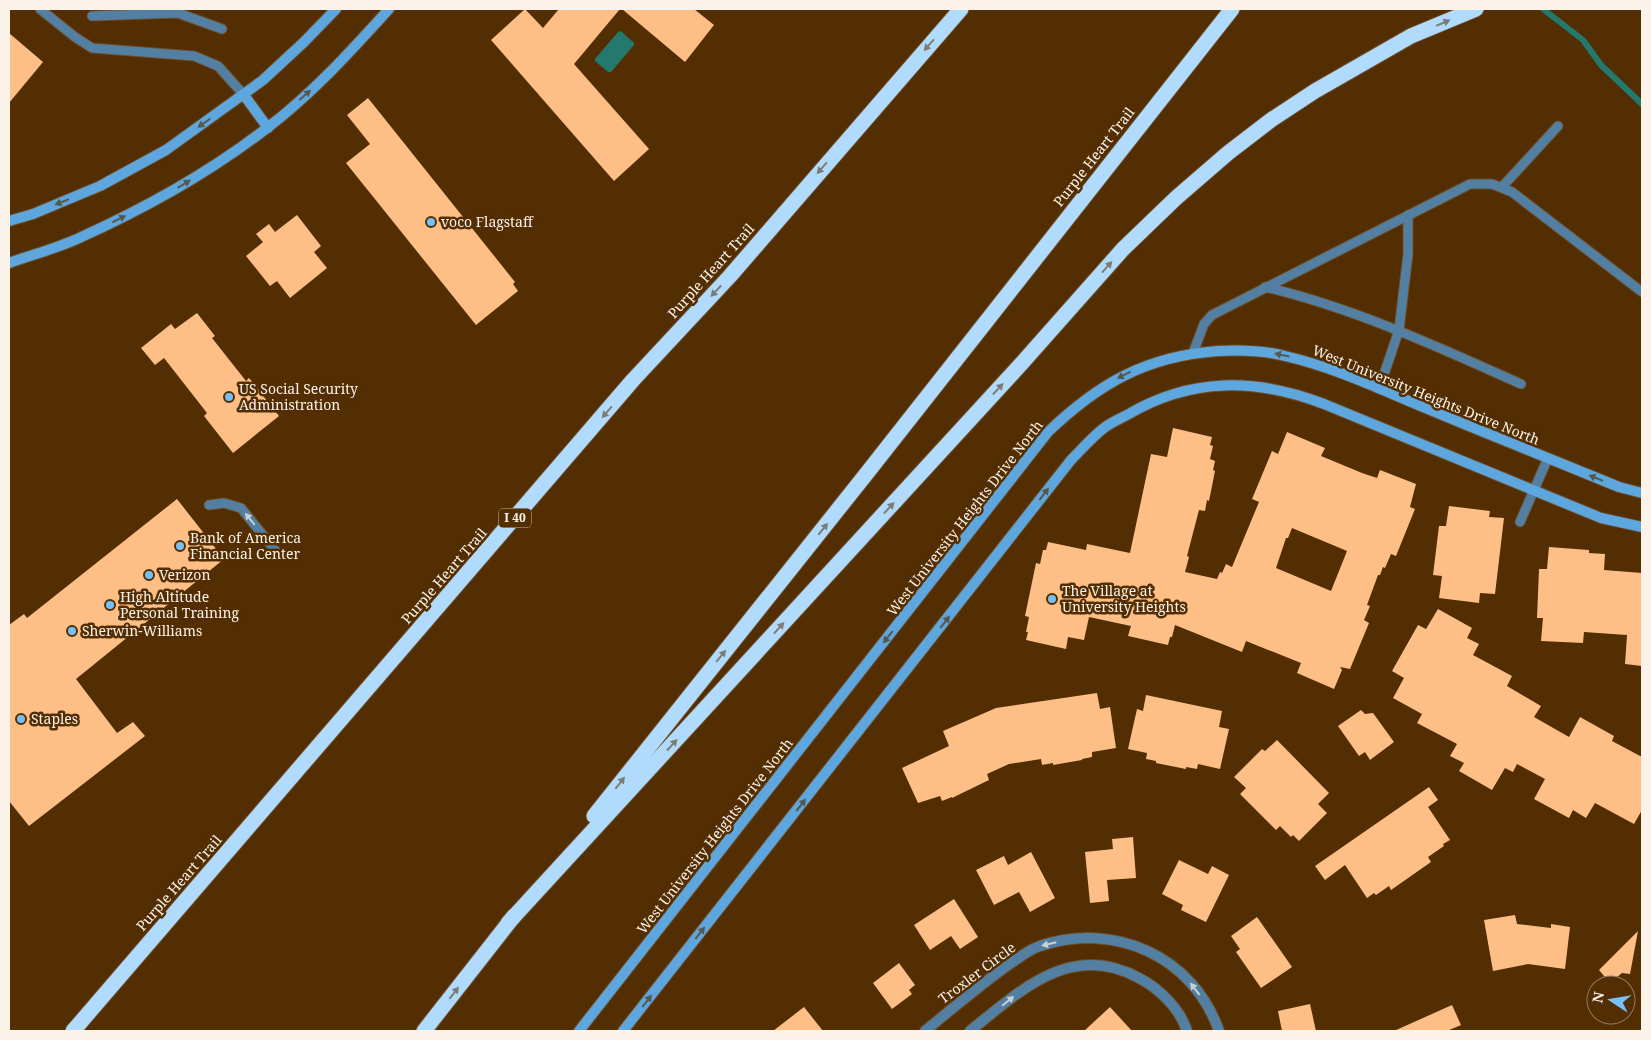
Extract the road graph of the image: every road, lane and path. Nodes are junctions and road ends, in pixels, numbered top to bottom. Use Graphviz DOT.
graph roads {
  1 [pos="40,9"];
  2 [pos="336,9"];
  3 [pos="389,9"];
  4 [pos="961,9"];
  5 [pos="1232,9"];
  6 [pos="1476,9"];
  7 [pos="92,16"];
  8 [pos="222,29"];
  9 [pos="244,95"];
  10 [pos="1558,126"];
  11 [pos="268,128"];
  12 [pos="1502,187"];
  13 [pos="1408,215"];
  14 [pos="9,221"];
  15 [pos="9,263"];
  16 [pos="1265,287"];
  17 [pos="1642,292"];
  18 [pos="1400,330"];
  19 [pos="1193,353"];
  20 [pos="1521,384"];
  21 [pos="1379,389"];
  22 [pos="1548,458"];
  23 [pos="1534,491"];
  24 [pos="1642,493"];
  25 [pos="209,505"];
  26 [pos="1520,522"];
  27 [pos="1642,527"];
  28 [pos="279,555"];
  29 [pos="508,923"];
  30 [pos="73,1031"];
  31 [pos="424,1031"];
  32 [pos="579,1031"];
  33 [pos="623,1031"];
  34 [pos="925,1031"];
  35 [pos="970,1031"];
  36 [pos="1188,1031"];
  37 [pos="1218,1031"];
  1 -- 9 [label="lane"];
  2 -- 9 [label="street"];
  11 -- 3 [label="street, one-way"];
  4 -- 30 [label="highway, Purple Heart Trail / I 40, one-way"];
  29 -- 5 [label="highway, Purple Heart Trail, one-way"];
  29 -- 6 [label="highway, one-way"];
  7 -- 8 [label="lane"];
  9 -- 11 [label="street"];
  9 -- 14 [label="street, one-way"];
  10 -- 12 [label="lane"];
  15 -- 11 [label="street, one-way"];
  12 -- 13 [label="lane"];
  12 -- 17 [label="lane"];
  13 -- 16 [label="lane"];
  13 -- 18 [label="lane"];
  16 -- 18 [label="lane"];
  16 -- 19 [label="lane"];
  18 -- 20 [label="lane"];
  18 -- 21 [label="lane"];
  21 -- 19 [label="street, West University Heights Drive North, one-way"];
  19 -- 32 [label="street, West University Heights Drive North, one-way"];
  21 -- 22 [label="street, West University Heights Drive North"];
  22 -- 23 [label="lane"];
  24 -- 22 [label="street, West University Heights Drive North, one-way"];
  23 -- 26 [label="lane"];
  23 -- 27 [label="street"];
  33 -- 23 [label="street, one-way"];
  28 -- 25 [label="lane, one-way"];
  31 -- 29 [label="highway, Purple Heart Trail, one-way"];
  37 -- 34 [label="street, Troxler Circle, one-way"];
  35 -- 36 [label="street, one-way"];
}
